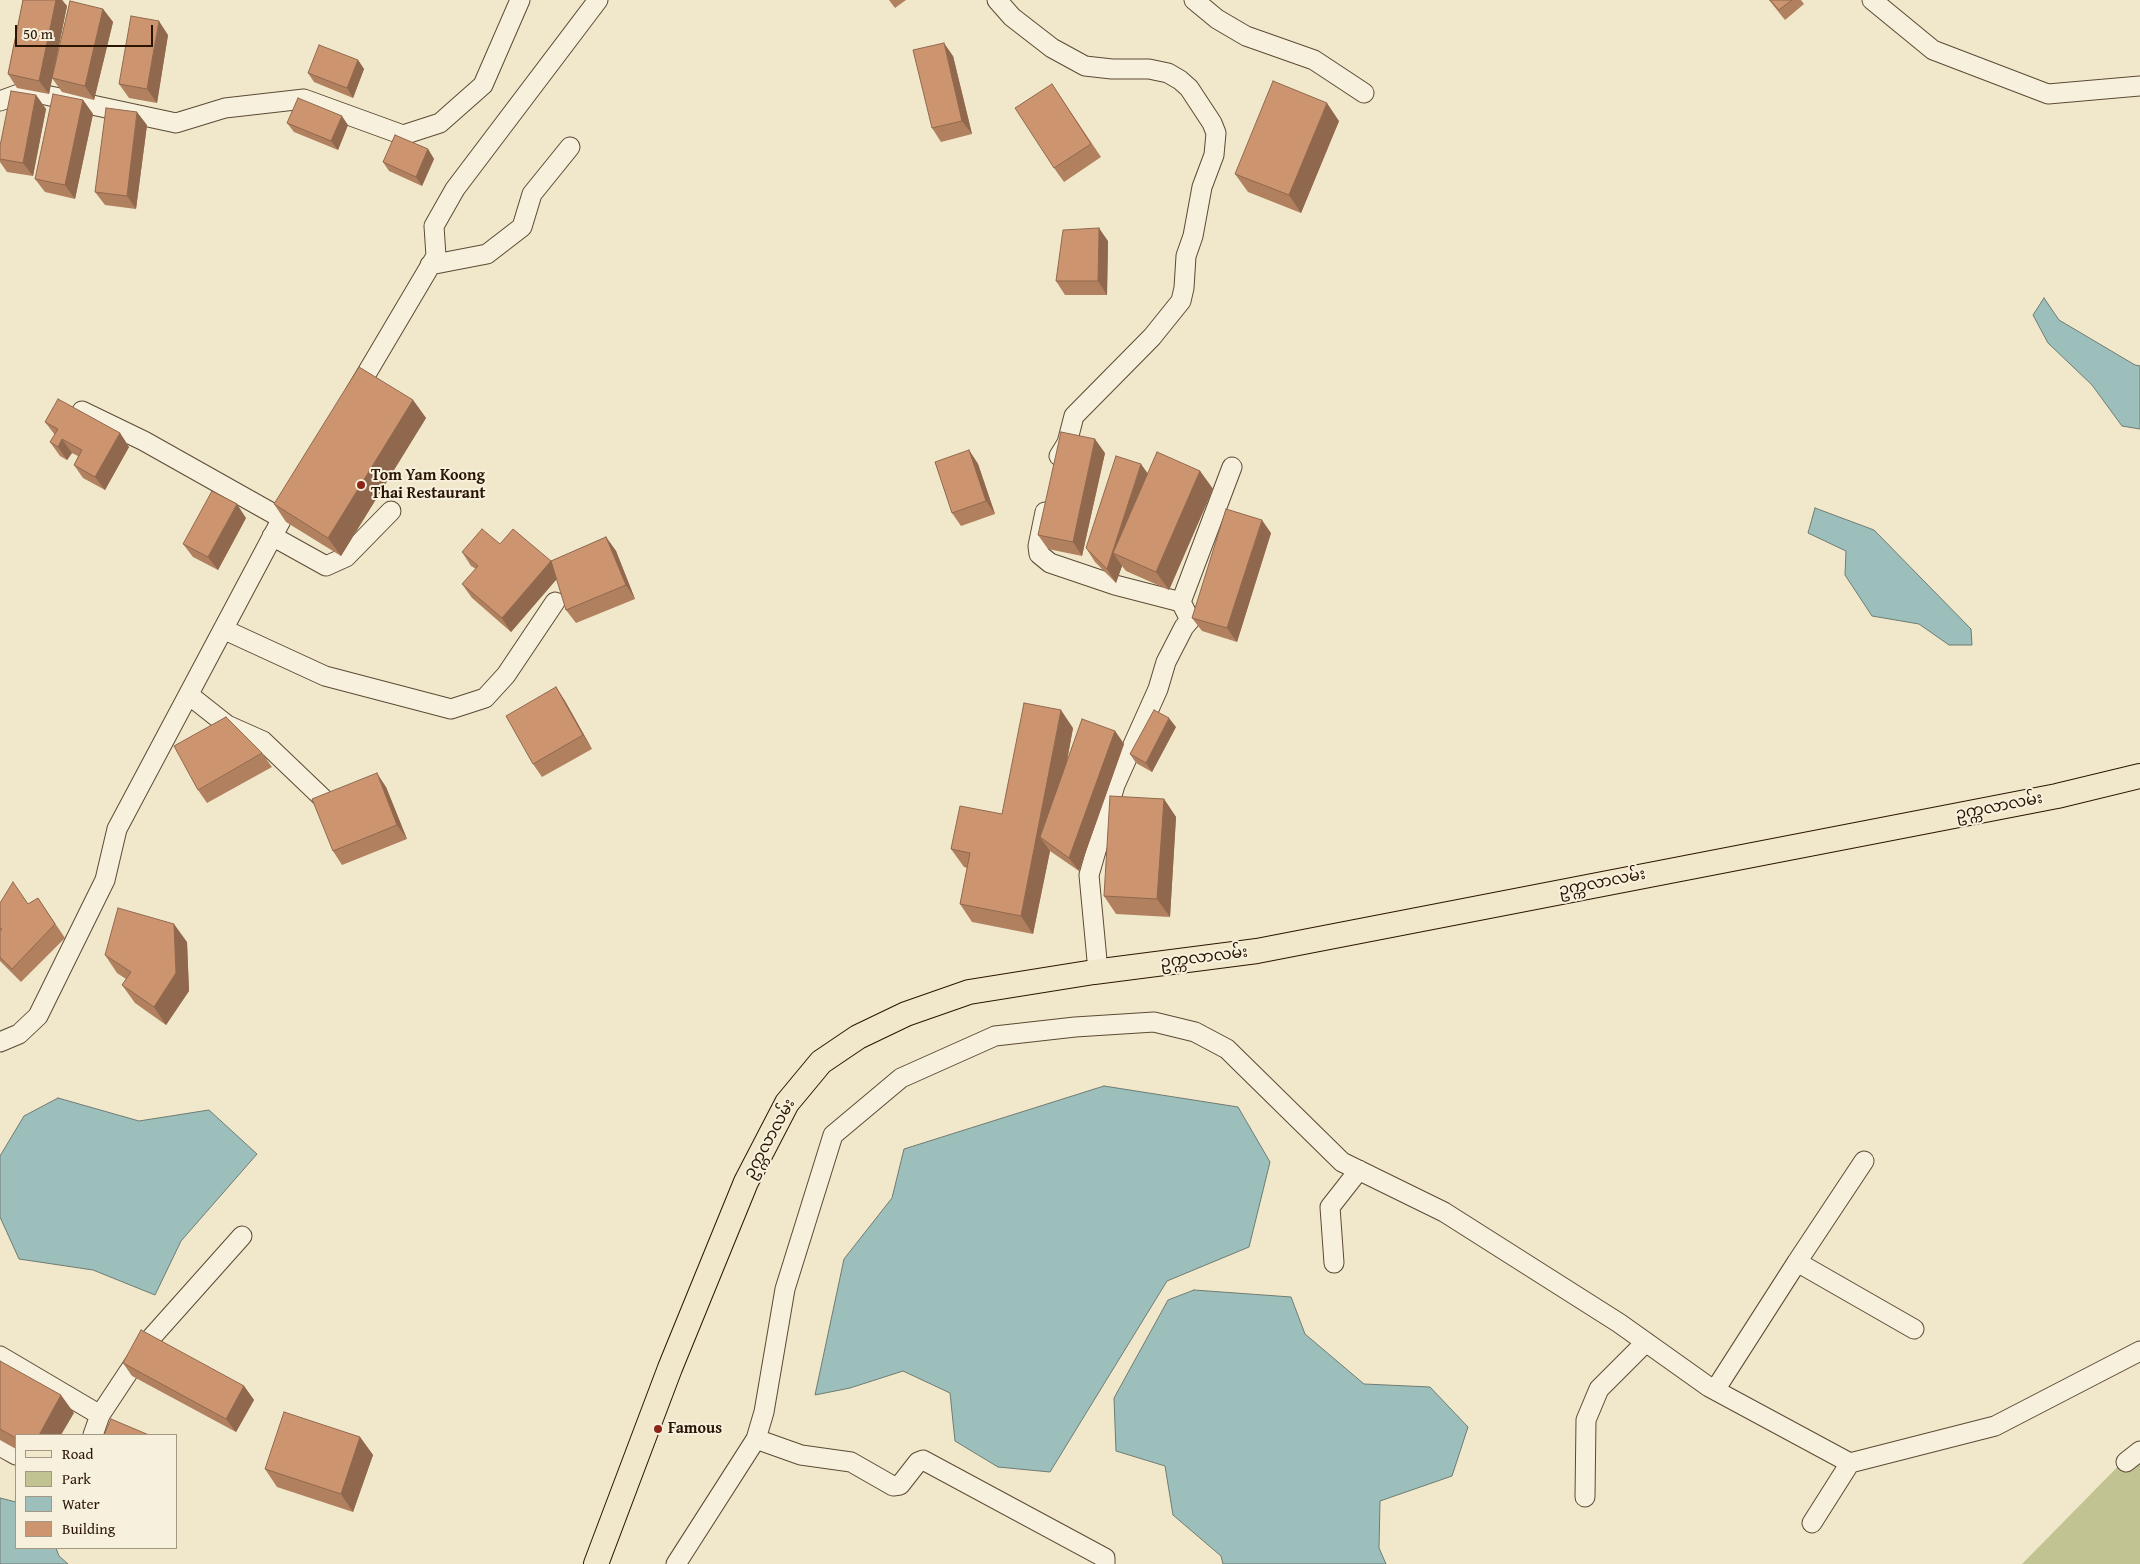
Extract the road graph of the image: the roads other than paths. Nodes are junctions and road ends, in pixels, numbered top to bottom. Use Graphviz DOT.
graph roads {
  1 [pos="520,0"];
  2 [pos="598,0"];
  3 [pos="997,0"];
  4 [pos="1194,0"];
  5 [pos="1872,0"];
  6 [pos="2140,86"];
  7 [pos="1364,93"];
  8 [pos="0,101"];
  9 [pos="570,147"];
  10 [pos="430,265"];
  11 [pos="346,408"];
  12 [pos="82,411"];
  13 [pos="1232,467"];
  14 [pos="306,476"];
  15 [pos="391,510"];
  16 [pos="281,518"];
  17 [pos="272,536"];
  18 [pos="555,602"];
  19 [pos="1181,602"];
  20 [pos="225,630"];
  21 [pos="190,696"];
  22 [pos="2140,776"];
  23 [pos="332,807"];
  24 [pos="1098,971"];
  25 [pos="0,1042"];
  26 [pos="1864,1161"];
  27 [pos="1360,1170"];
  28 [pos="242,1236"];
  29 [pos="1797,1262"];
  30 [pos="1334,1263"];
  31 [pos="1914,1329"];
  32 [pos="1646,1342"];
  33 [pos="2140,1350"];
  34 [pos="0,1356"];
  35 [pos="1715,1390"];
  36 [pos="100,1415"];
  37 [pos="93,1434"];
  38 [pos="756,1439"];
  39 [pos="0,1446"];
  40 [pos="15,1454"];
  41 [pos="1850,1463"];
  42 [pos="1585,1497"];
  43 [pos="1812,1523"];
  44 [pos="596,1564"];
  45 [pos="676,1564"];
  46 [pos="1106,1564"];
  1 -- 8 [label="street"];
  2 -- 10 [label="street"];
  3 -- 19 [label="street"];
  4 -- 7 [label="street"];
  5 -- 6 [label="street"];
  9 -- 10 [label="street"];
  10 -- 11 [label="street"];
  12 -- 16 [label="street"];
  13 -- 19 [label="street"];
  14 -- 16 [label="street"];
  15 -- 17 [label="street"];
  16 -- 17 [label="street"];
  17 -- 20 [label="street"];
  18 -- 20 [label="street"];
  19 -- 24 [label="street"];
  20 -- 21 [label="street"];
  21 -- 23 [label="street"];
  21 -- 25 [label="street"];
  22 -- 24 [label="main road, ဥက္ကလာလမ်း"];
  24 -- 44 [label="main road, ဥက္ကလာလမ်း"];
  26 -- 29 [label="street"];
  27 -- 30 [label="street"];
  27 -- 32 [label="street"];
  27 -- 38 [label="street"];
  28 -- 36 [label="street"];
  29 -- 31 [label="street"];
  29 -- 35 [label="street"];
  32 -- 35 [label="street"];
  32 -- 42 [label="street"];
  33 -- 41 [label="street"];
  34 -- 36 [label="street"];
  35 -- 41 [label="street"];
  36 -- 37 [label="street"];
  38 -- 45 [label="street"];
  38 -- 46 [label="street"];
  39 -- 40 [label="street"];
  41 -- 43 [label="street"];
}
